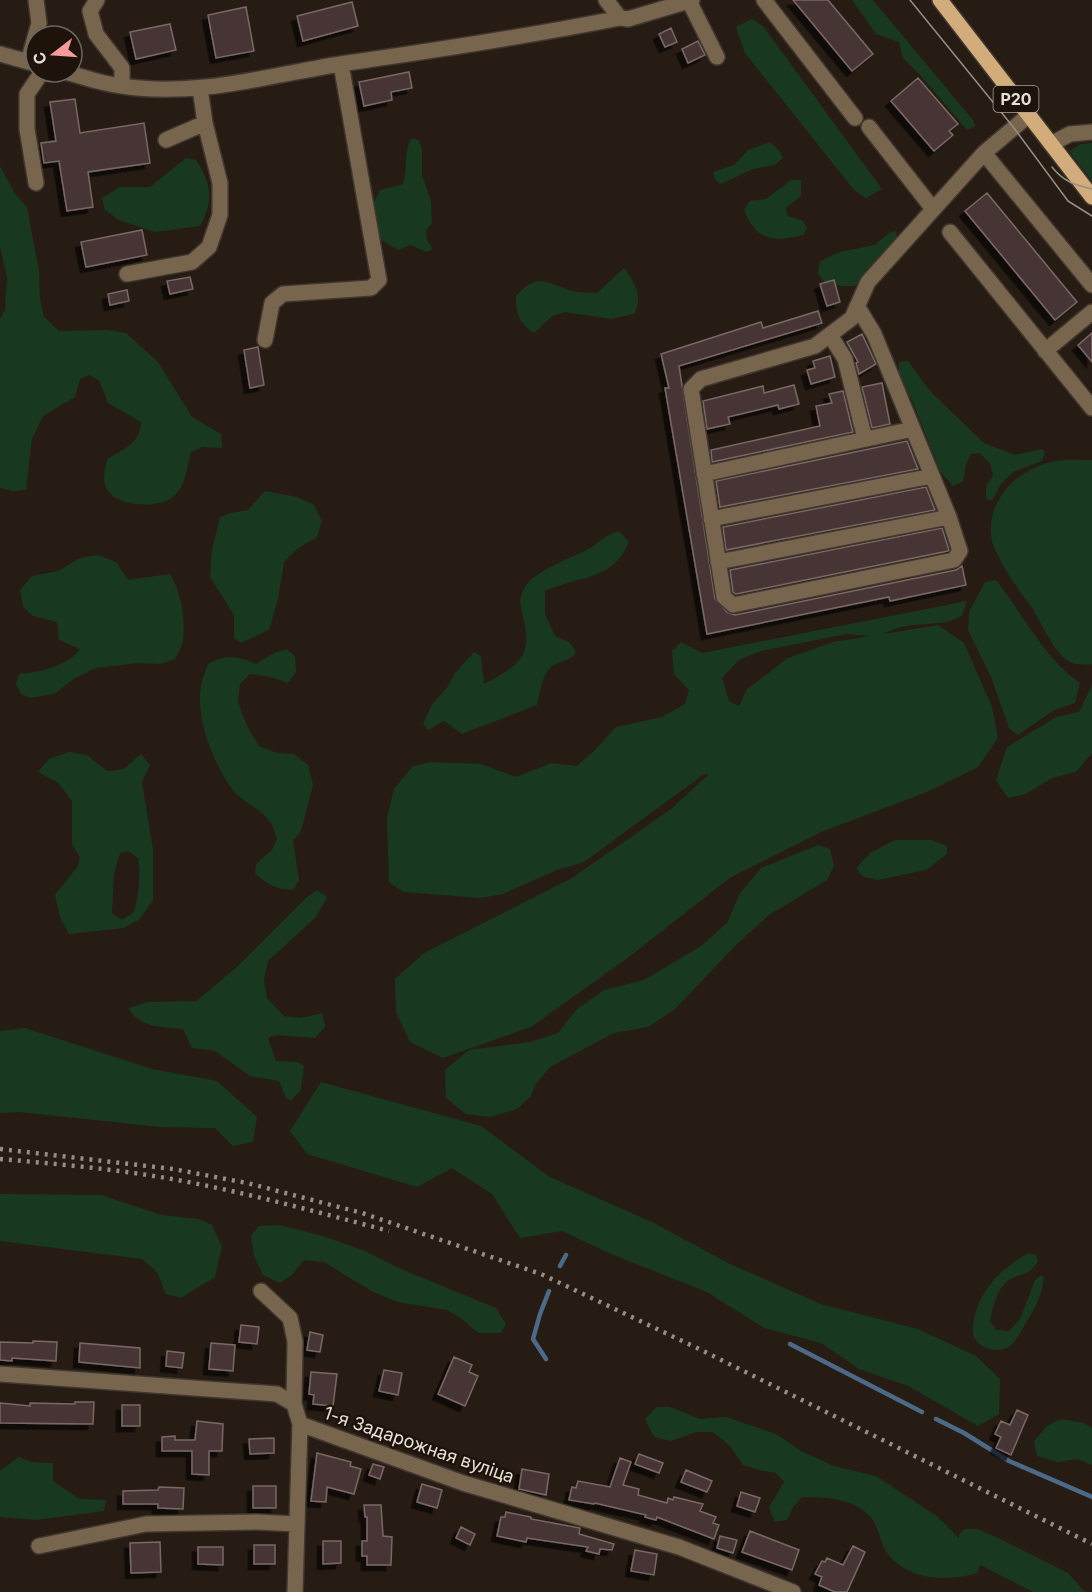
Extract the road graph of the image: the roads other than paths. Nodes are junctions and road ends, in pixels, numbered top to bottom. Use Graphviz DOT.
graph roads {
  1 [pos="36,0"];
  2 [pos="97,0"];
  3 [pos="606,0"];
  4 [pos="690,0"];
  5 [pos="764,0"];
  6 [pos="946,2"];
  7 [pos="620,18"];
  8 [pos="39,24"];
  9 [pos="0,54"];
  10 [pos="717,57"];
  11 [pos="24,61"];
  12 [pos="341,64"];
  13 [pos="84,77"];
  14 [pos="33,84"];
  15 [pos="122,86"];
  16 [pos="200,88"];
  17 [pos="1029,115"];
  18 [pos="855,118"];
  19 [pos="205,123"];
  20 [pos="869,127"];
  21 [pos="1092,132"];
  22 [pos="166,140"];
  23 [pos="1051,144"];
  24 [pos="984,153"];
  25 [pos="36,183"];
  26 [pos="1092,197"];
  27 [pos="933,209"];
  28 [pos="950,232"];
  29 [pos="127,274"];
  30 [pos="1092,285"];
  31 [pos="857,306"];
  32 [pos="1092,312"];
  33 [pos="830,335"];
  34 [pos="265,340"];
  35 [pos="1045,351"];
  36 [pos="1092,408"];
  37 [pos="913,429"];
  38 [pos="865,439"];
  39 [pos="704,474"];
  40 [pos="932,476"];
  41 [pos="949,517"];
  42 [pos="711,519"];
  43 [pos="718,562"];
  44 [pos="261,1290"];
  45 [pos="0,1374"];
  46 [pos="294,1404"];
  47 [pos="300,1424"];
  48 [pos="296,1524"];
  49 [pos="39,1546"];
  50 [pos="294,1592"];
  51 [pos="793,1592"];
  1 -- 8 [label="street"];
  2 -- 15 [label="street"];
  3 -- 7 [label="street"];
  4 -- 7 [label="street"];
  4 -- 10 [label="street"];
  5 -- 18 [label="street"];
  6 -- 17 [label="main road, Р20"];
  7 -- 12 [label="street"];
  9 -- 11 [label="street"];
  12 -- 16 [label="street"];
  12 -- 34 [label="street"];
  13 -- 15 [label="street"];
  14 -- 25 [label="street"];
  15 -- 16 [label="street"];
  16 -- 19 [label="street"];
  17 -- 23 [label="main road, Р20"];
  17 -- 24 [label="street"];
  19 -- 22 [label="street"];
  19 -- 29 [label="street"];
  20 -- 27 [label="street"];
  21 -- 23 [label="street"];
  23 -- 26 [label="main road, Р20"];
  24 -- 27 [label="street"];
  24 -- 30 [label="street"];
  27 -- 31 [label="street"];
  28 -- 35 [label="street"];
  31 -- 33 [label="street"];
  31 -- 37 [label="street"];
  32 -- 35 [label="street"];
  33 -- 38 [label="street"];
  33 -- 39 [label="street"];
  35 -- 36 [label="street"];
  37 -- 38 [label="street"];
  37 -- 40 [label="street"];
  38 -- 39 [label="street"];
  39 -- 42 [label="street"];
  40 -- 41 [label="street"];
  40 -- 42 [label="street"];
  41 -- 43 [label="street"];
  41 -- 43 [label="street"];
  42 -- 43 [label="street"];
  44 -- 46 [label="street, 1-я Задарожная вуліца"];
  45 -- 46 [label="street"];
  46 -- 47 [label="street, 1-я Задарожная вуліца"];
  47 -- 48 [label="street"];
  47 -- 51 [label="street, 1-я Задарожная вуліца"];
  48 -- 49 [label="street"];
  48 -- 50 [label="street"];
}
